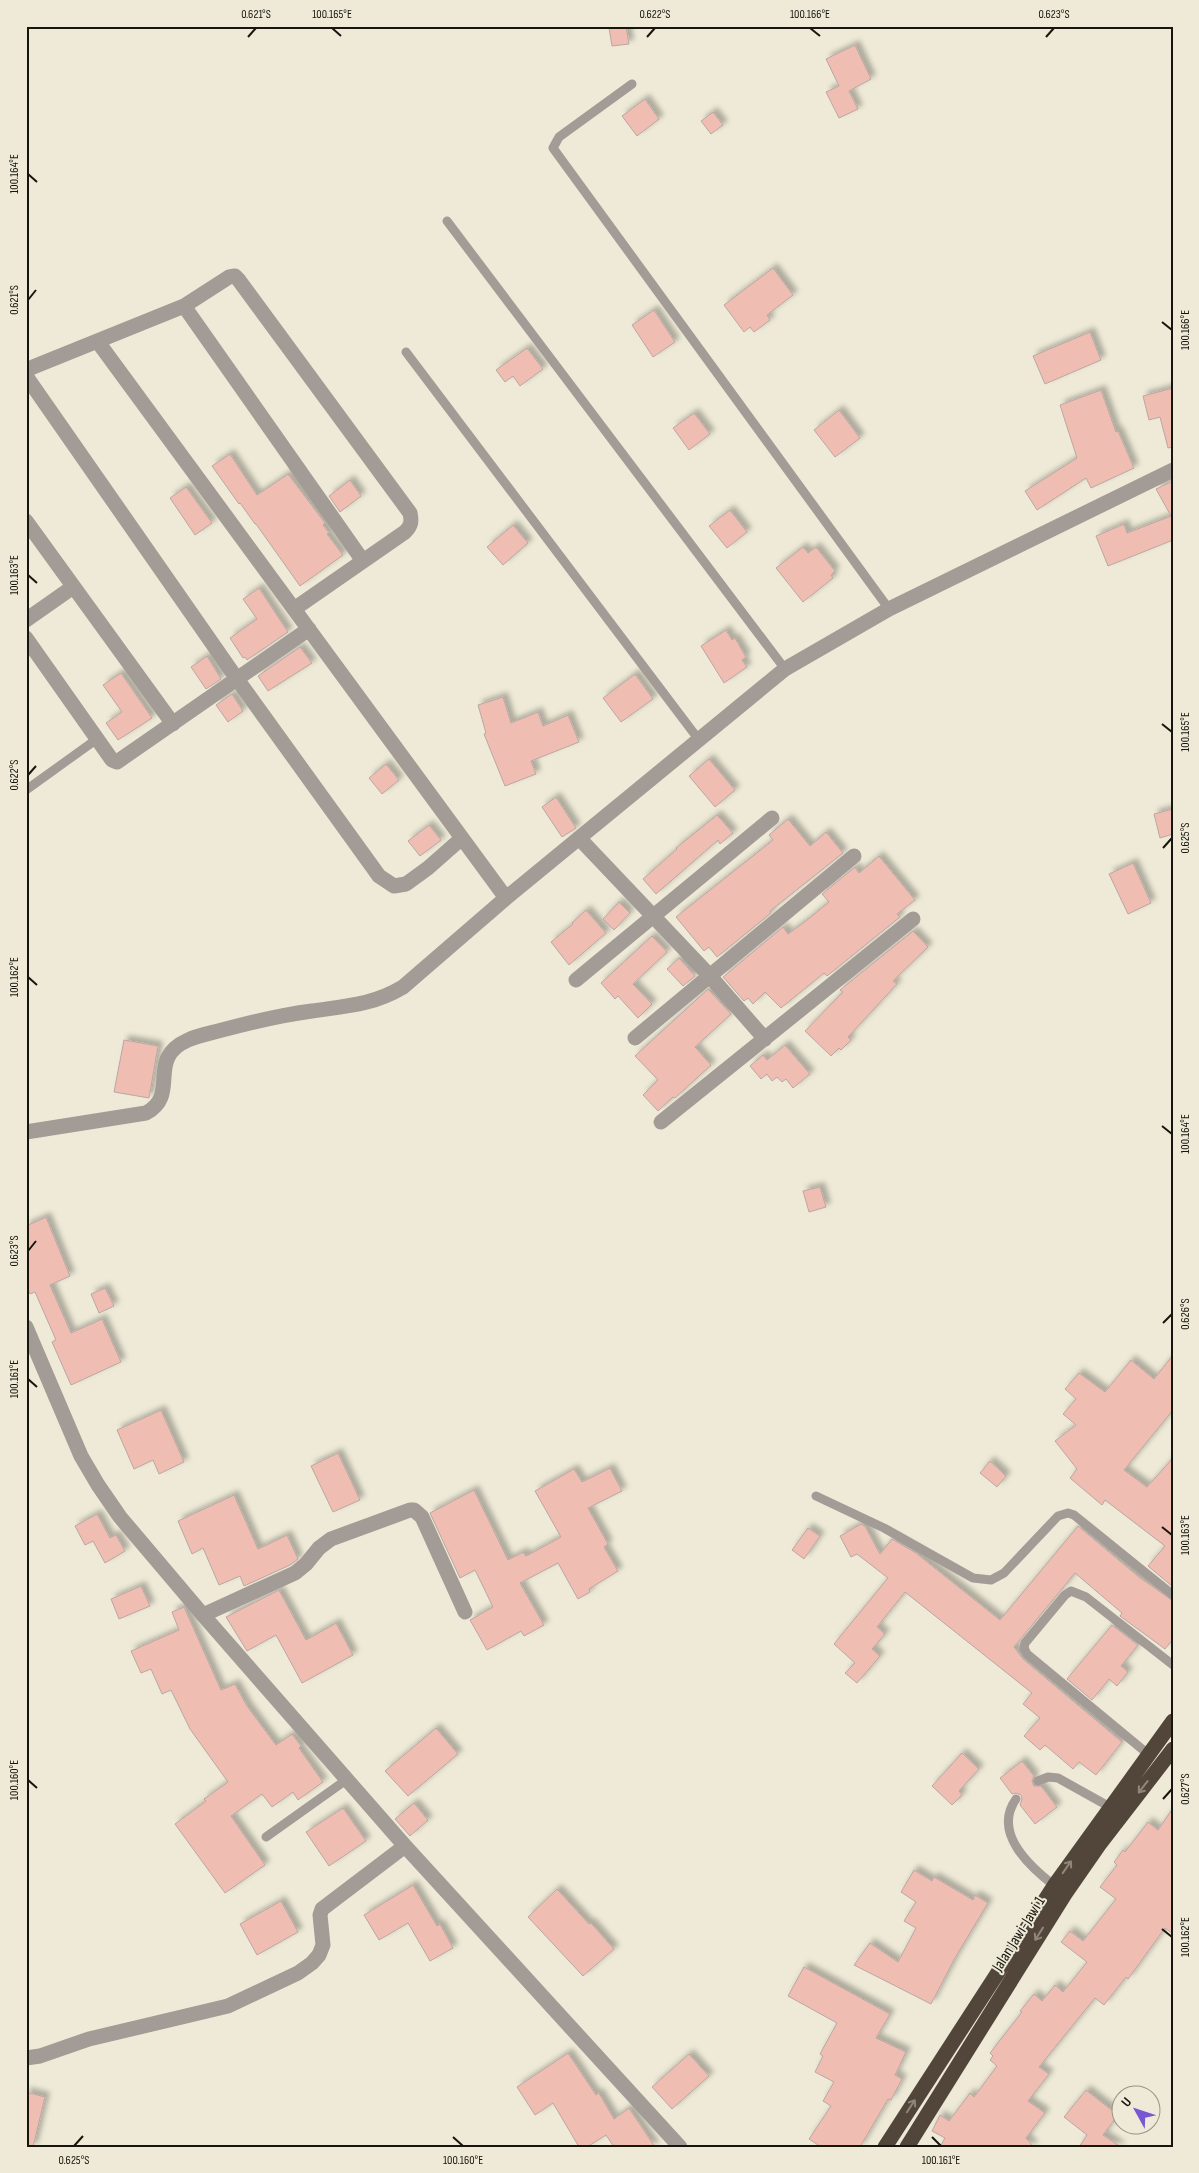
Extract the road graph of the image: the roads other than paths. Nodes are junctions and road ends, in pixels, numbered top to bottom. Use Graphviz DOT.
graph roads {
  1 [pos="632,84"];
  2 [pos="447,221"];
  3 [pos="184,306"];
  4 [pos="98,342"];
  5 [pos="406,352"];
  6 [pos="26,376"];
  7 [pos="1173,470"];
  8 [pos="26,521"];
  9 [pos="363,561"];
  10 [pos="74,587"];
  11 [pos="294,609"];
  12 [pos="889,609"];
  13 [pos="26,620"];
  14 [pos="308,629"];
  15 [pos="26,638"];
  16 [pos="785,669"];
  17 [pos="238,679"];
  18 [pos="172,724"];
  19 [pos="97,739"];
  20 [pos="699,740"];
  21 [pos="26,790"];
  22 [pos="772,818"];
  23 [pos="462,838"];
  24 [pos="579,838"];
  25 [pos="854,856"];
  26 [pos="506,898"];
  27 [pos="652,915"];
  28 [pos="913,919"];
  29 [pos="709,975"];
  30 [pos="576,980"];
  31 [pos="635,1038"];
  32 [pos="765,1039"];
  33 [pos="661,1122"];
  34 [pos="26,1132"];
  35 [pos="26,1327"];
  36 [pos="816,1496"];
  37 [pos="1173,1595"];
  38 [pos="466,1612"];
  39 [pos="203,1615"];
  40 [pos="1173,1665"];
  41 [pos="1173,1721"];
  42 [pos="1173,1749"];
  43 [pos="1148,1754"];
  44 [pos="346,1780"];
  45 [pos="1038,1781"];
  46 [pos="1016,1798"];
  47 [pos="1110,1807"];
  48 [pos="266,1836"];
  49 [pos="405,1846"];
  50 [pos="1059,1890"];
  51 [pos="26,2058"];
  52 [pos="893,2133"];
  53 [pos="908,2145"];
  54 [pos="680,2147"];
  55 [pos="885,2147"];
  1 -- 12 [label="lane"];
  2 -- 16 [label="lane"];
  3 -- 4 [label="street"];
  3 -- 9 [label="street"];
  3 -- 9 [label="street"];
  4 -- 6 [label="street"];
  4 -- 11 [label="street"];
  5 -- 20 [label="lane"];
  6 -- 17 [label="street"];
  7 -- 12 [label="street"];
  8 -- 10 [label="street"];
  9 -- 11 [label="street"];
  10 -- 13 [label="street"];
  10 -- 18 [label="street"];
  11 -- 14 [label="street"];
  12 -- 16 [label="street"];
  14 -- 17 [label="street"];
  14 -- 23 [label="street"];
  15 -- 19 [label="street"];
  16 -- 20 [label="street"];
  17 -- 18 [label="street"];
  17 -- 23 [label="street"];
  18 -- 19 [label="street"];
  19 -- 21 [label="lane"];
  20 -- 24 [label="street"];
  22 -- 27 [label="street"];
  23 -- 26 [label="street"];
  24 -- 26 [label="street"];
  24 -- 27 [label="street"];
  25 -- 29 [label="street"];
  26 -- 34 [label="street"];
  27 -- 29 [label="street"];
  27 -- 30 [label="street"];
  28 -- 32 [label="street"];
  29 -- 31 [label="street"];
  29 -- 32 [label="street"];
  32 -- 33 [label="street"];
  35 -- 39 [label="street"];
  36 -- 37 [label="lane"];
  38 -- 39 [label="street"];
  39 -- 44 [label="street"];
  40 -- 43 [label="lane"];
  41 -- 43 [label="highway"];
  42 -- 50 [label="highway, Jalan Jawi-Jawi 1, one-way"];
  43 -- 47 [label="highway"];
  44 -- 48 [label="lane"];
  44 -- 49 [label="street"];
  45 -- 47 [label="lane"];
  46 -- 50 [label="lane"];
  50 -- 47 [label="highway, one-way"];
  49 -- 51 [label="street"];
  49 -- 54 [label="street"];
  52 -- 50 [label="highway, one-way"];
  50 -- 53 [label="highway, Jalan Jawi-Jawi 1, one-way"];
  52 -- 53 [label="highway"];
  52 -- 55 [label="highway"];
}
